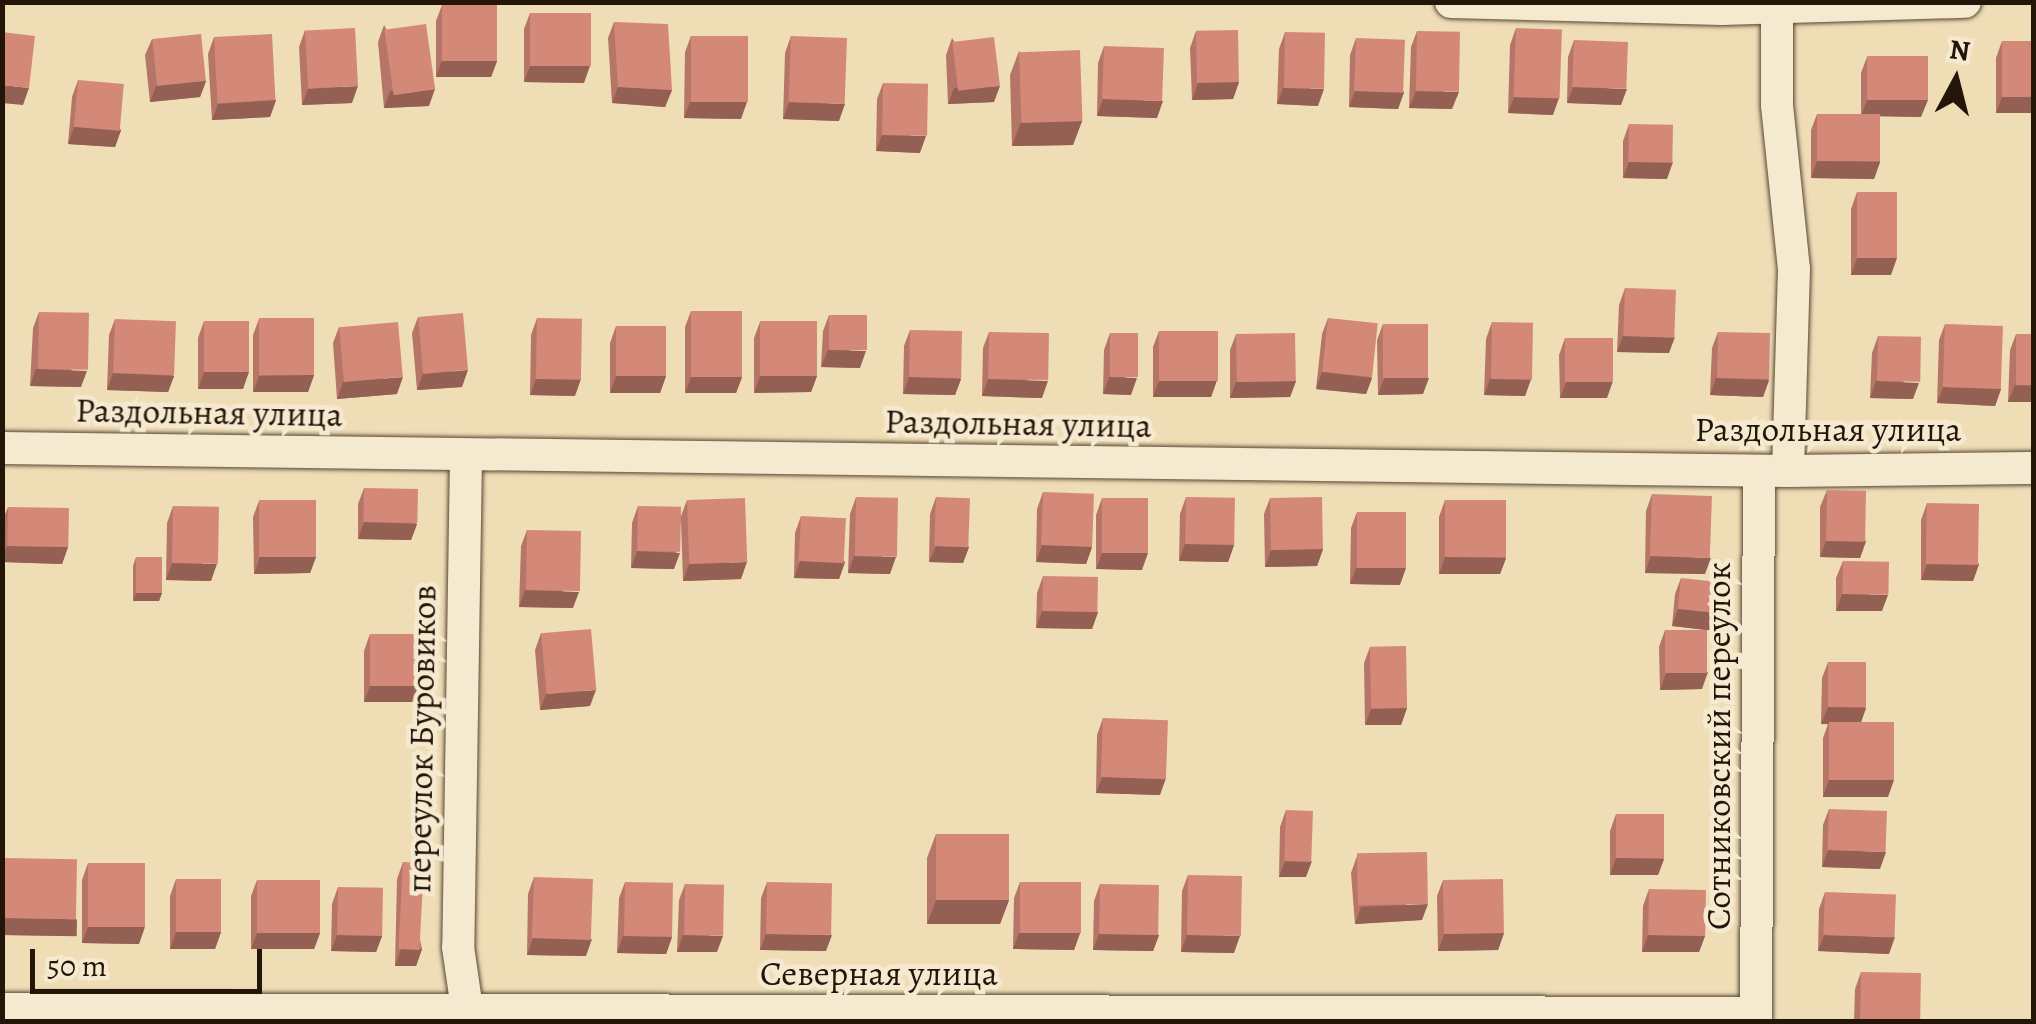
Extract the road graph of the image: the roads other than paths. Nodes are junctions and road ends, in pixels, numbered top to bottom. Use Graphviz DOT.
graph roads {
  1 [pos="1451,2"];
  2 [pos="1964,2"];
  3 [pos="1777,5"];
  4 [pos="2,448"];
  5 [pos="466,457"];
  6 [pos="2034,468"];
  7 [pos="1773,471"];
  8 [pos="2,1010"];
  9 [pos="468,1018"];
  10 [pos="1756,1018"];
  1 -- 3 [label="street"];
  2 -- 3 [label="street"];
  3 -- 7 [label="street, Сотниковский переулок"];
  4 -- 5 [label="street, Раздольная улица"];
  5 -- 7 [label="street, Раздольная улица"];
  5 -- 9 [label="street, переулок Буровиков"];
  6 -- 7 [label="street, Раздольная улица"];
  7 -- 10 [label="street, Сотниковский переулок"];
  8 -- 9 [label="street, Северная улица"];
  9 -- 10 [label="street, Северная улица"];
}
